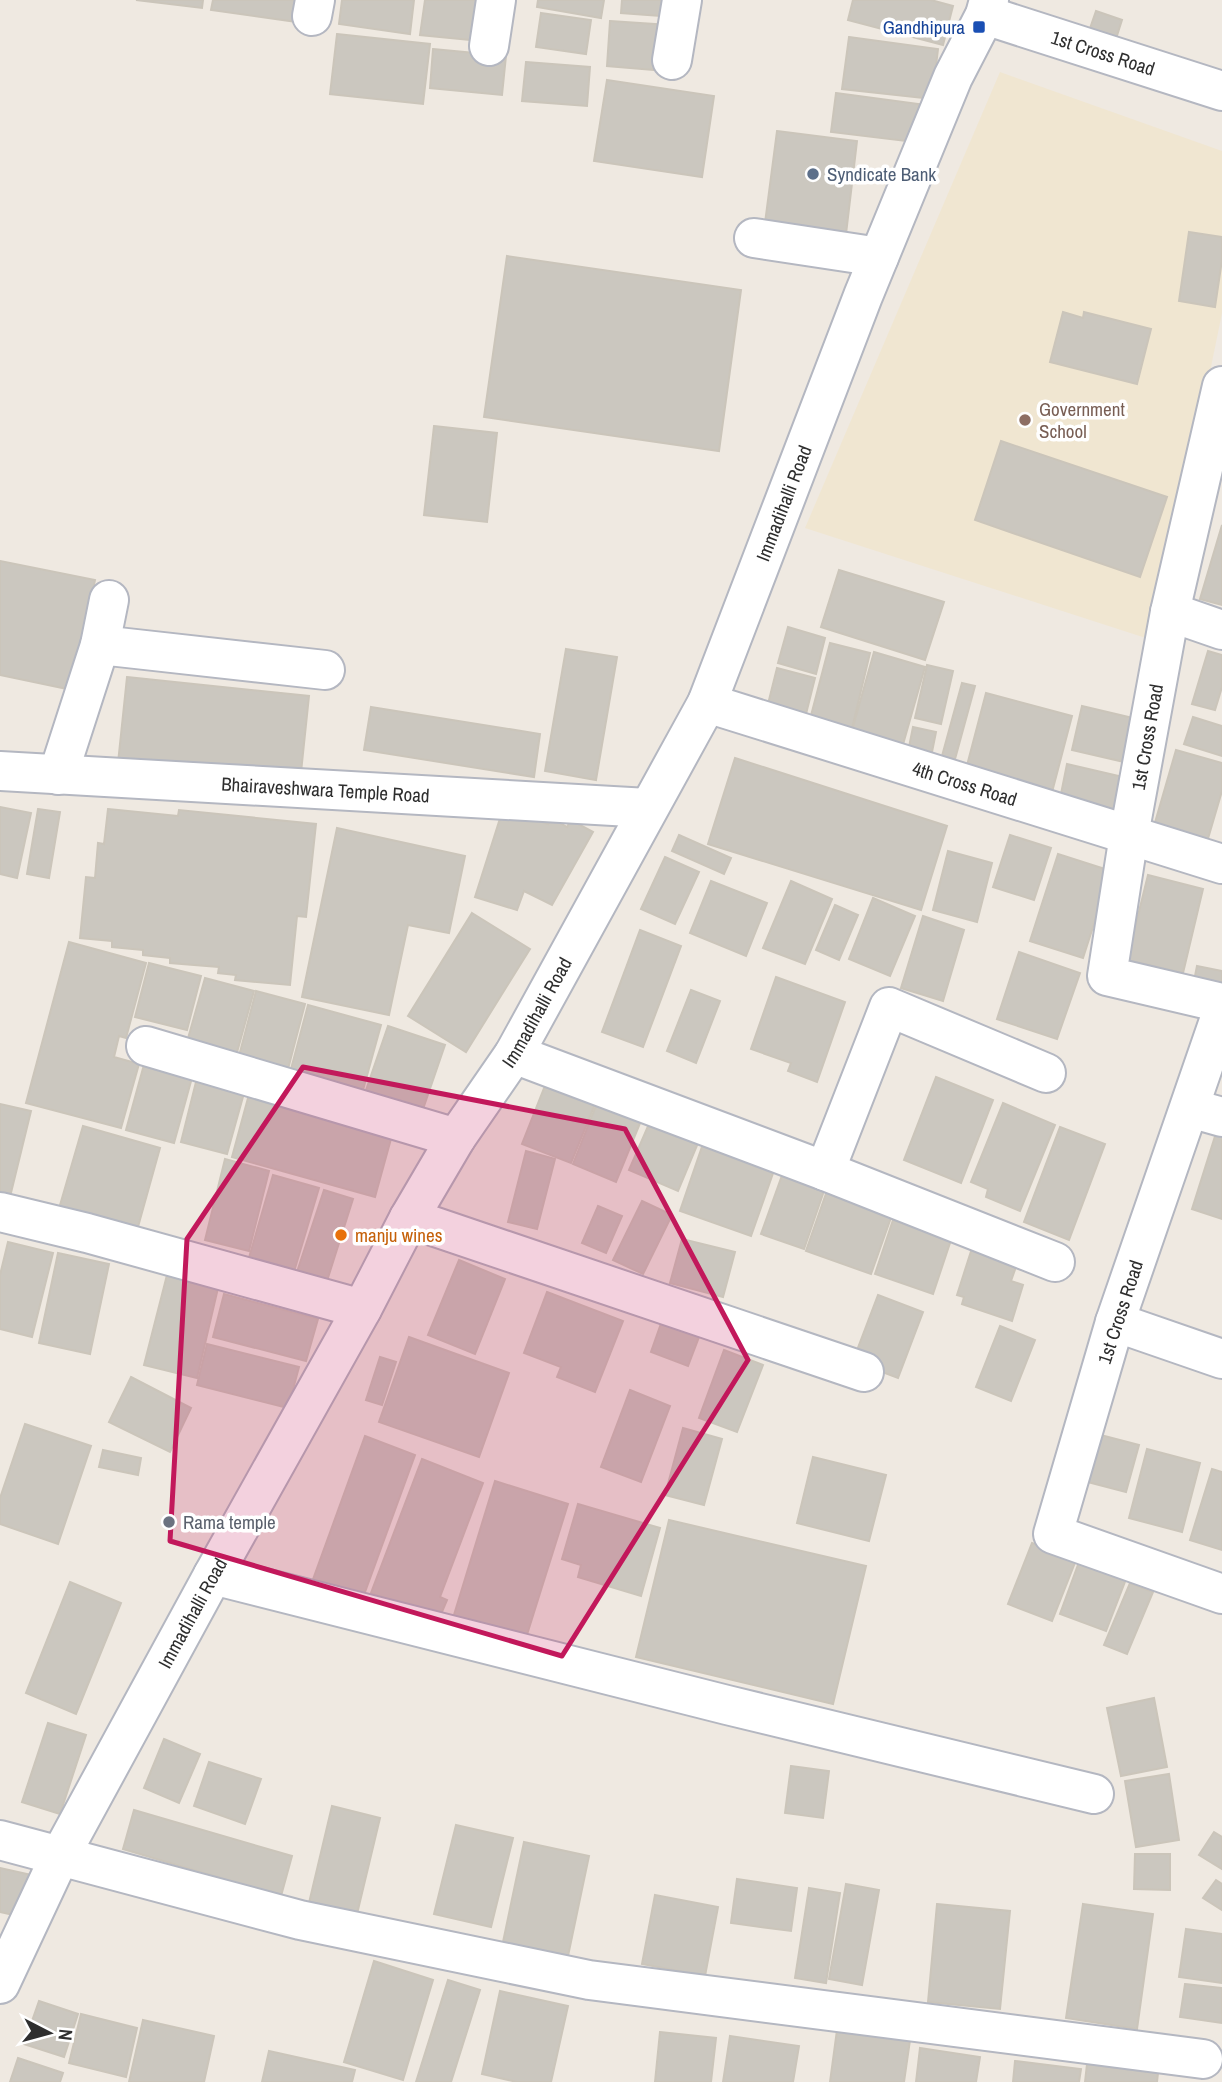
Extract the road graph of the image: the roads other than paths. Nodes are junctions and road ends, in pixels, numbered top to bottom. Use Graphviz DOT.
graph roads {
  1 [pos="496,0"];
  2 [pos="682,0"];
  3 [pos="987,8"];
  4 [pos="489,46"];
  5 [pos="672,60"];
  6 [pos="1222,91"];
  7 [pos="754,238"];
  8 [pos="879,257"];
  9 [pos="1222,386"];
  10 [pos="109,600"];
  11 [pos="1170,612"];
  12 [pos="1222,630"];
  13 [pos="100,645"];
  14 [pos="325,670"];
  15 [pos="706,704"];
  16 [pos="0,771"];
  17 [pos="58,775"];
  18 [pos="648,808"];
  19 [pos="1129,835"];
  20 [pos="1222,864"];
  21 [pos="1222,1003"];
  22 [pos="1222,1012"];
  23 [pos="146,1046"];
  24 [pos="514,1054"];
  25 [pos="1046,1073"];
  26 [pos="1206,1113"];
  27 [pos="456,1139"];
  28 [pos="825,1171"];
  29 [pos="0,1212"];
  30 [pos="409,1218"];
  31 [pos="1055,1262"];
  32 [pos="362,1309"];
  33 [pos="1115,1322"];
  34 [pos="1222,1359"];
  35 [pos="864,1372"];
  36 [pos="213,1575"];
  37 [pos="1222,1594"];
  38 [pos="1094,1794"];
  39 [pos="0,1840"];
  40 [pos="60,1856"];
  41 [pos="0,1984"];
  42 [pos="1203,2059"];
  1 -- 4 [label="street"];
  2 -- 5 [label="street"];
  3 -- 6 [label="street, 1st Cross Road"];
  3 -- 8 [label="street, Immadihalli Road"];
  7 -- 8 [label="street"];
  8 -- 15 [label="street, Immadihalli Road"];
  9 -- 11 [label="street, 1st Cross Road"];
  10 -- 13 [label="street"];
  11 -- 12 [label="street"];
  11 -- 19 [label="street, 1st Cross Road"];
  13 -- 14 [label="street"];
  13 -- 17 [label="street"];
  15 -- 18 [label="street, Immadihalli Road"];
  15 -- 19 [label="street, 4th Cross Road"];
  16 -- 17 [label="street, Bhairaveshwara Temple Road"];
  17 -- 18 [label="street, Bhairaveshwara Temple Road"];
  18 -- 24 [label="street, Immadihalli Road"];
  19 -- 20 [label="street, 4th Cross Road"];
  19 -- 21 [label="street, 1st Cross Road"];
  22 -- 26 [label="street, 1st Cross Road"];
  23 -- 27 [label="street"];
  24 -- 27 [label="street, Immadihalli Road"];
  24 -- 28 [label="street"];
  25 -- 28 [label="street"];
  26 -- 33 [label="street, 1st Cross Road"];
  27 -- 30 [label="street, Immadihalli Road"];
  28 -- 31 [label="street"];
  29 -- 32 [label="street"];
  30 -- 32 [label="street, Immadihalli Road"];
  30 -- 35 [label="street"];
  32 -- 36 [label="street, Immadihalli Road"];
  33 -- 34 [label="street"];
  33 -- 37 [label="street, 1st Cross Road"];
  36 -- 38 [label="street"];
  36 -- 40 [label="street, Immadihalli Road"];
  39 -- 40 [label="street"];
  40 -- 41 [label="street, Immadihalli Road"];
  40 -- 42 [label="street"];
}
